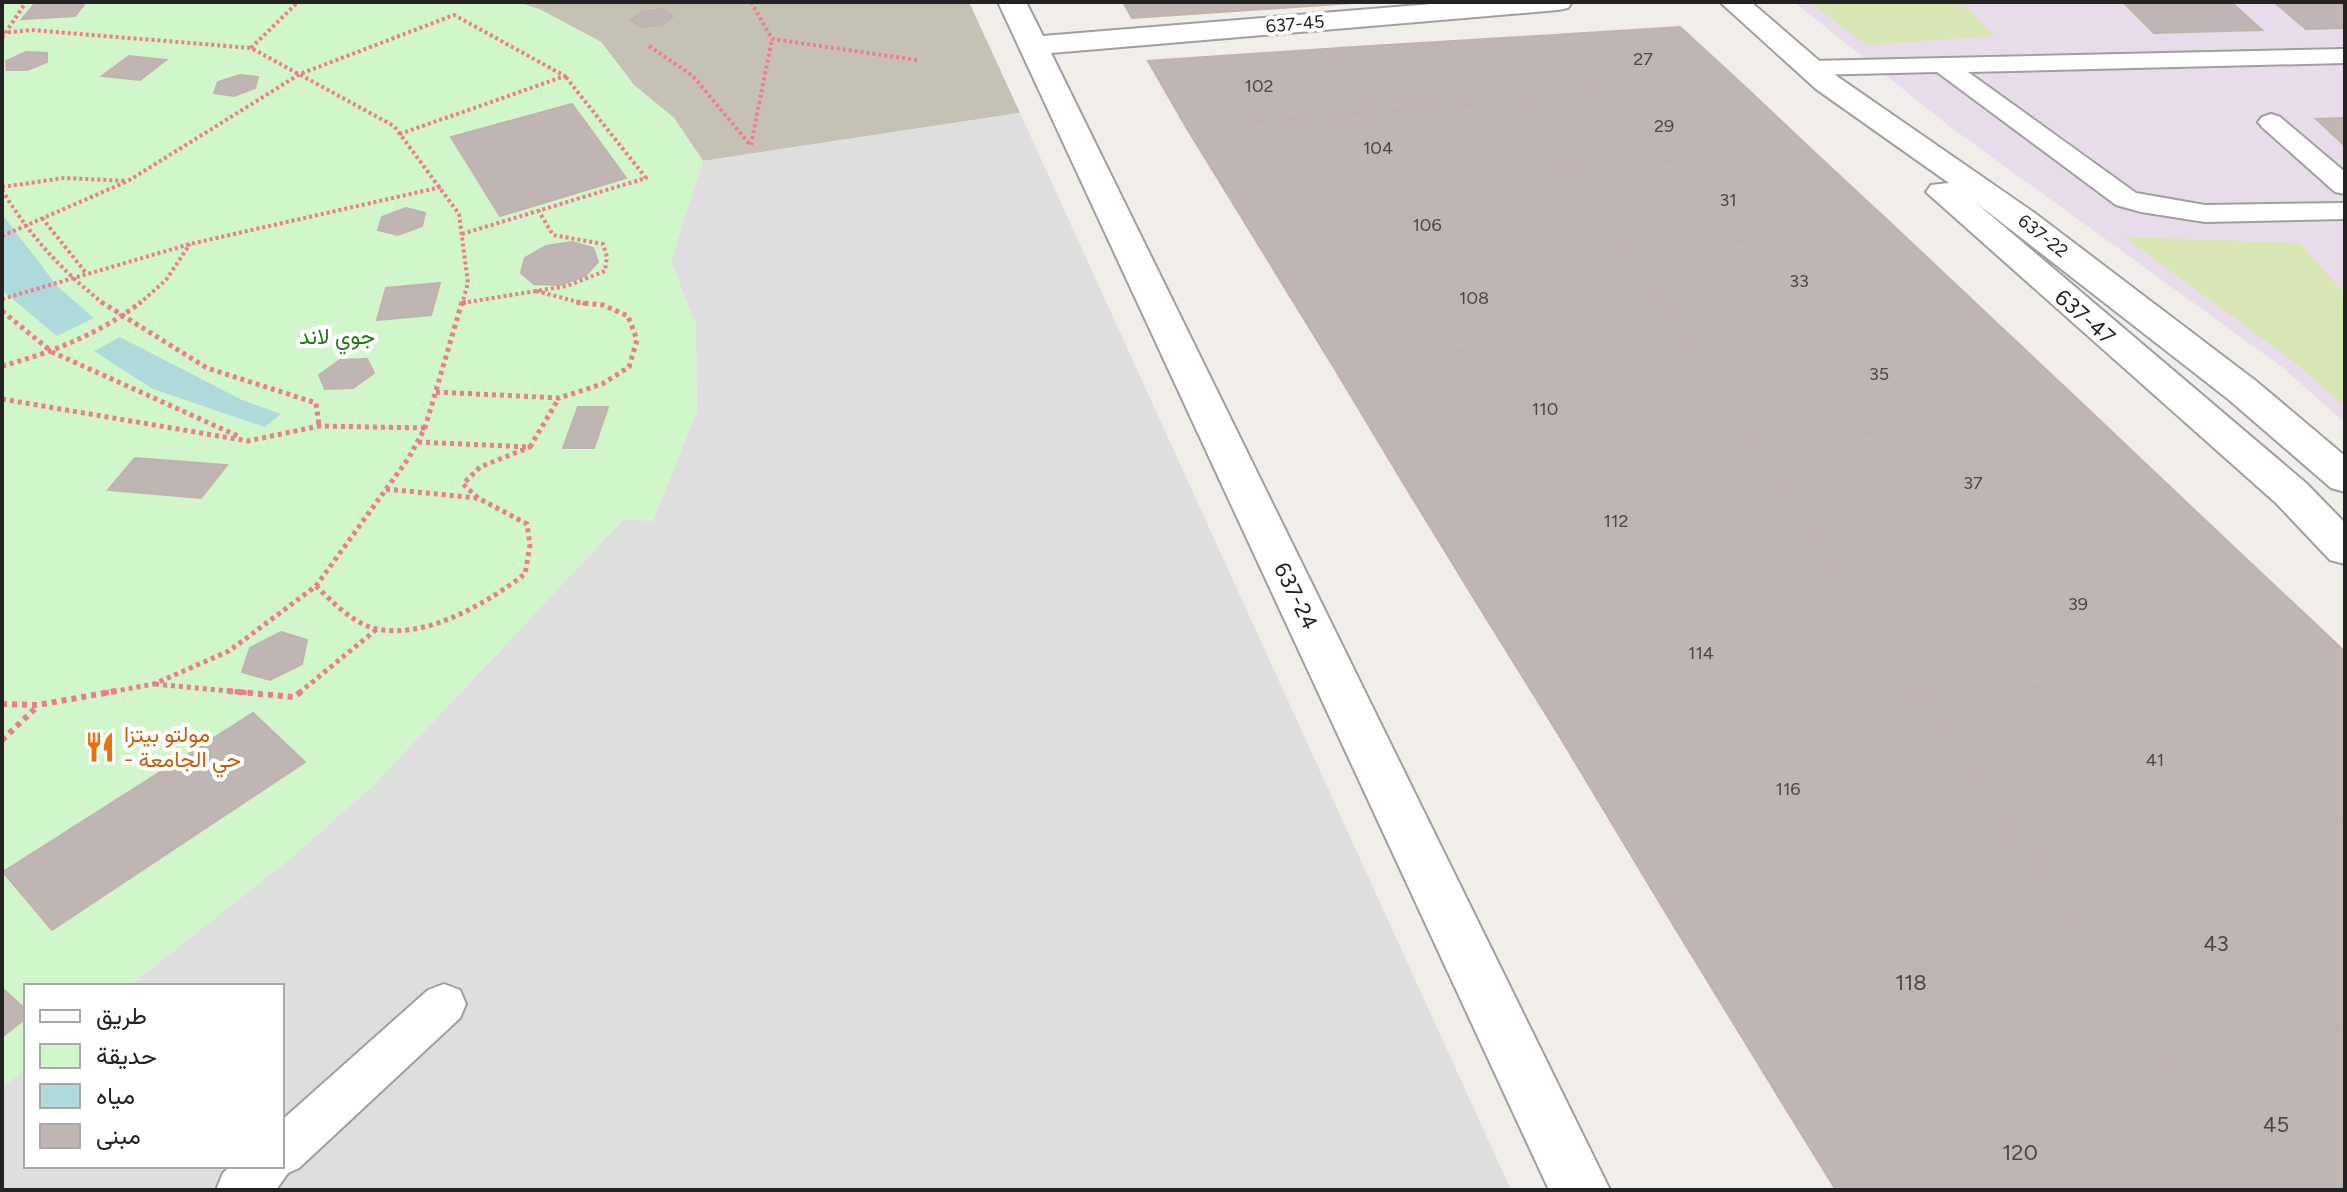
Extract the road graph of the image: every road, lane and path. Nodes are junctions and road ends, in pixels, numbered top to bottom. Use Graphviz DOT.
graph roads {
  1 [pos="26,2"];
  2 [pos="298,2"];
  3 [pos="751,2"];
  4 [pos="1012,2"];
  5 [pos="1558,2"];
  6 [pos="1734,2"];
  7 [pos="4,34"];
  8 [pos="772,39"];
  9 [pos="649,46"];
  10 [pos="1033,46"];
  11 [pos="251,48"];
  12 [pos="2345,56"];
  13 [pos="917,60"];
  14 [pos="1943,65"];
  15 [pos="300,74"];
  16 [pos="565,76"];
  17 [pos="1818,76"];
  18 [pos="2271,122"];
  19 [pos="400,134"];
  20 [pos="128,181"];
  21 [pos="2345,186"];
  22 [pos="441,187"];
  23 [pos="2,189"];
  24 [pos="538,210"];
  25 [pos="2345,211"];
  26 [pos="42,218"];
  27 [pos="24,226"];
  28 [pos="462,234"];
  29 [pos="2,236"];
  30 [pos="190,244"];
  31 [pos="86,273"];
  32 [pos="71,278"];
  33 [pos="536,291"];
  34 [pos="2,299"];
  35 [pos="462,303"];
  36 [pos="2,311"];
  37 [pos="118,315"];
  38 [pos="52,352"];
  39 [pos="2,366"];
  40 [pos="436,392"];
  41 [pos="559,398"];
  42 [pos="2,399"];
  43 [pos="319,426"];
  44 [pos="425,428"];
  45 [pos="248,441"];
  46 [pos="418,442"];
  47 [pos="530,447"];
  48 [pos="2345,478"];
  49 [pos="386,489"];
  50 [pos="478,498"];
  51 [pos="2345,549"];
  52 [pos="316,586"];
  53 [pos="377,629"];
  54 [pos="154,684"];
  55 [pos="2,704"];
  56 [pos="38,705"];
  57 [pos="2,740"];
  58 [pos="444,1004"];
  59 [pos="284,1150"];
  60 [pos="265,1168"];
  61 [pos="240,1190"];
  62 [pos="1580,1190"];
  1 -- 7 [label="path"];
  2 -- 11 [label="path"];
  3 -- 8 [label="path"];
  4 -- 10 [label="street, 637-24"];
  5 -- 10 [label="street, 637-45"];
  6 -- 17 [label="street, 637-22"];
  7 -- 11 [label="path"];
  8 -- 9 [label="path"];
  8 -- 13 [label="path"];
  10 -- 62 [label="street, 637-24"];
  11 -- 15 [label="path"];
  12 -- 14 [label="lane"];
  14 -- 17 [label="lane"];
  14 -- 25 [label="lane"];
  15 -- 16 [label="path"];
  15 -- 19 [label="path"];
  15 -- 20 [label="path"];
  16 -- 19 [label="path"];
  16 -- 24 [label="path"];
  17 -- 48 [label="street, 637-22"];
  17 -- 51 [label="street, 637-47"];
  18 -- 21 [label="lane"];
  19 -- 22 [label="path"];
  20 -- 23 [label="path"];
  20 -- 26 [label="path"];
  22 -- 28 [label="path"];
  22 -- 30 [label="path"];
  23 -- 27 [label="path"];
  24 -- 28 [label="path"];
  24 -- 33 [label="path"];
  26 -- 27 [label="path"];
  26 -- 31 [label="path"];
  27 -- 29 [label="path"];
  27 -- 32 [label="path"];
  28 -- 35 [label="path"];
  30 -- 31 [label="path"];
  30 -- 37 [label="path"];
  31 -- 32 [label="path"];
  32 -- 34 [label="path"];
  32 -- 37 [label="path"];
  33 -- 35 [label="path"];
  33 -- 41 [label="path"];
  35 -- 40 [label="path"];
  36 -- 38 [label="path"];
  37 -- 38 [label="path"];
  37 -- 43 [label="path"];
  38 -- 39 [label="path"];
  38 -- 45 [label="path"];
  40 -- 41 [label="path"];
  40 -- 44 [label="path"];
  41 -- 47 [label="path"];
  42 -- 45 [label="path"];
  43 -- 44 [label="path"];
  43 -- 45 [label="path"];
  44 -- 46 [label="path"];
  46 -- 47 [label="path"];
  46 -- 49 [label="path"];
  47 -- 50 [label="path"];
  49 -- 50 [label="path"];
  49 -- 52 [label="path"];
  50 -- 53 [label="path"];
  52 -- 53 [label="path"];
  52 -- 54 [label="path"];
  53 -- 54 [label="path"];
  54 -- 56 [label="path"];
  55 -- 56 [label="path"];
  56 -- 57 [label="path"];
  58 -- 59 [label="lane"];
  60 -- 61 [label="lane"];
}
